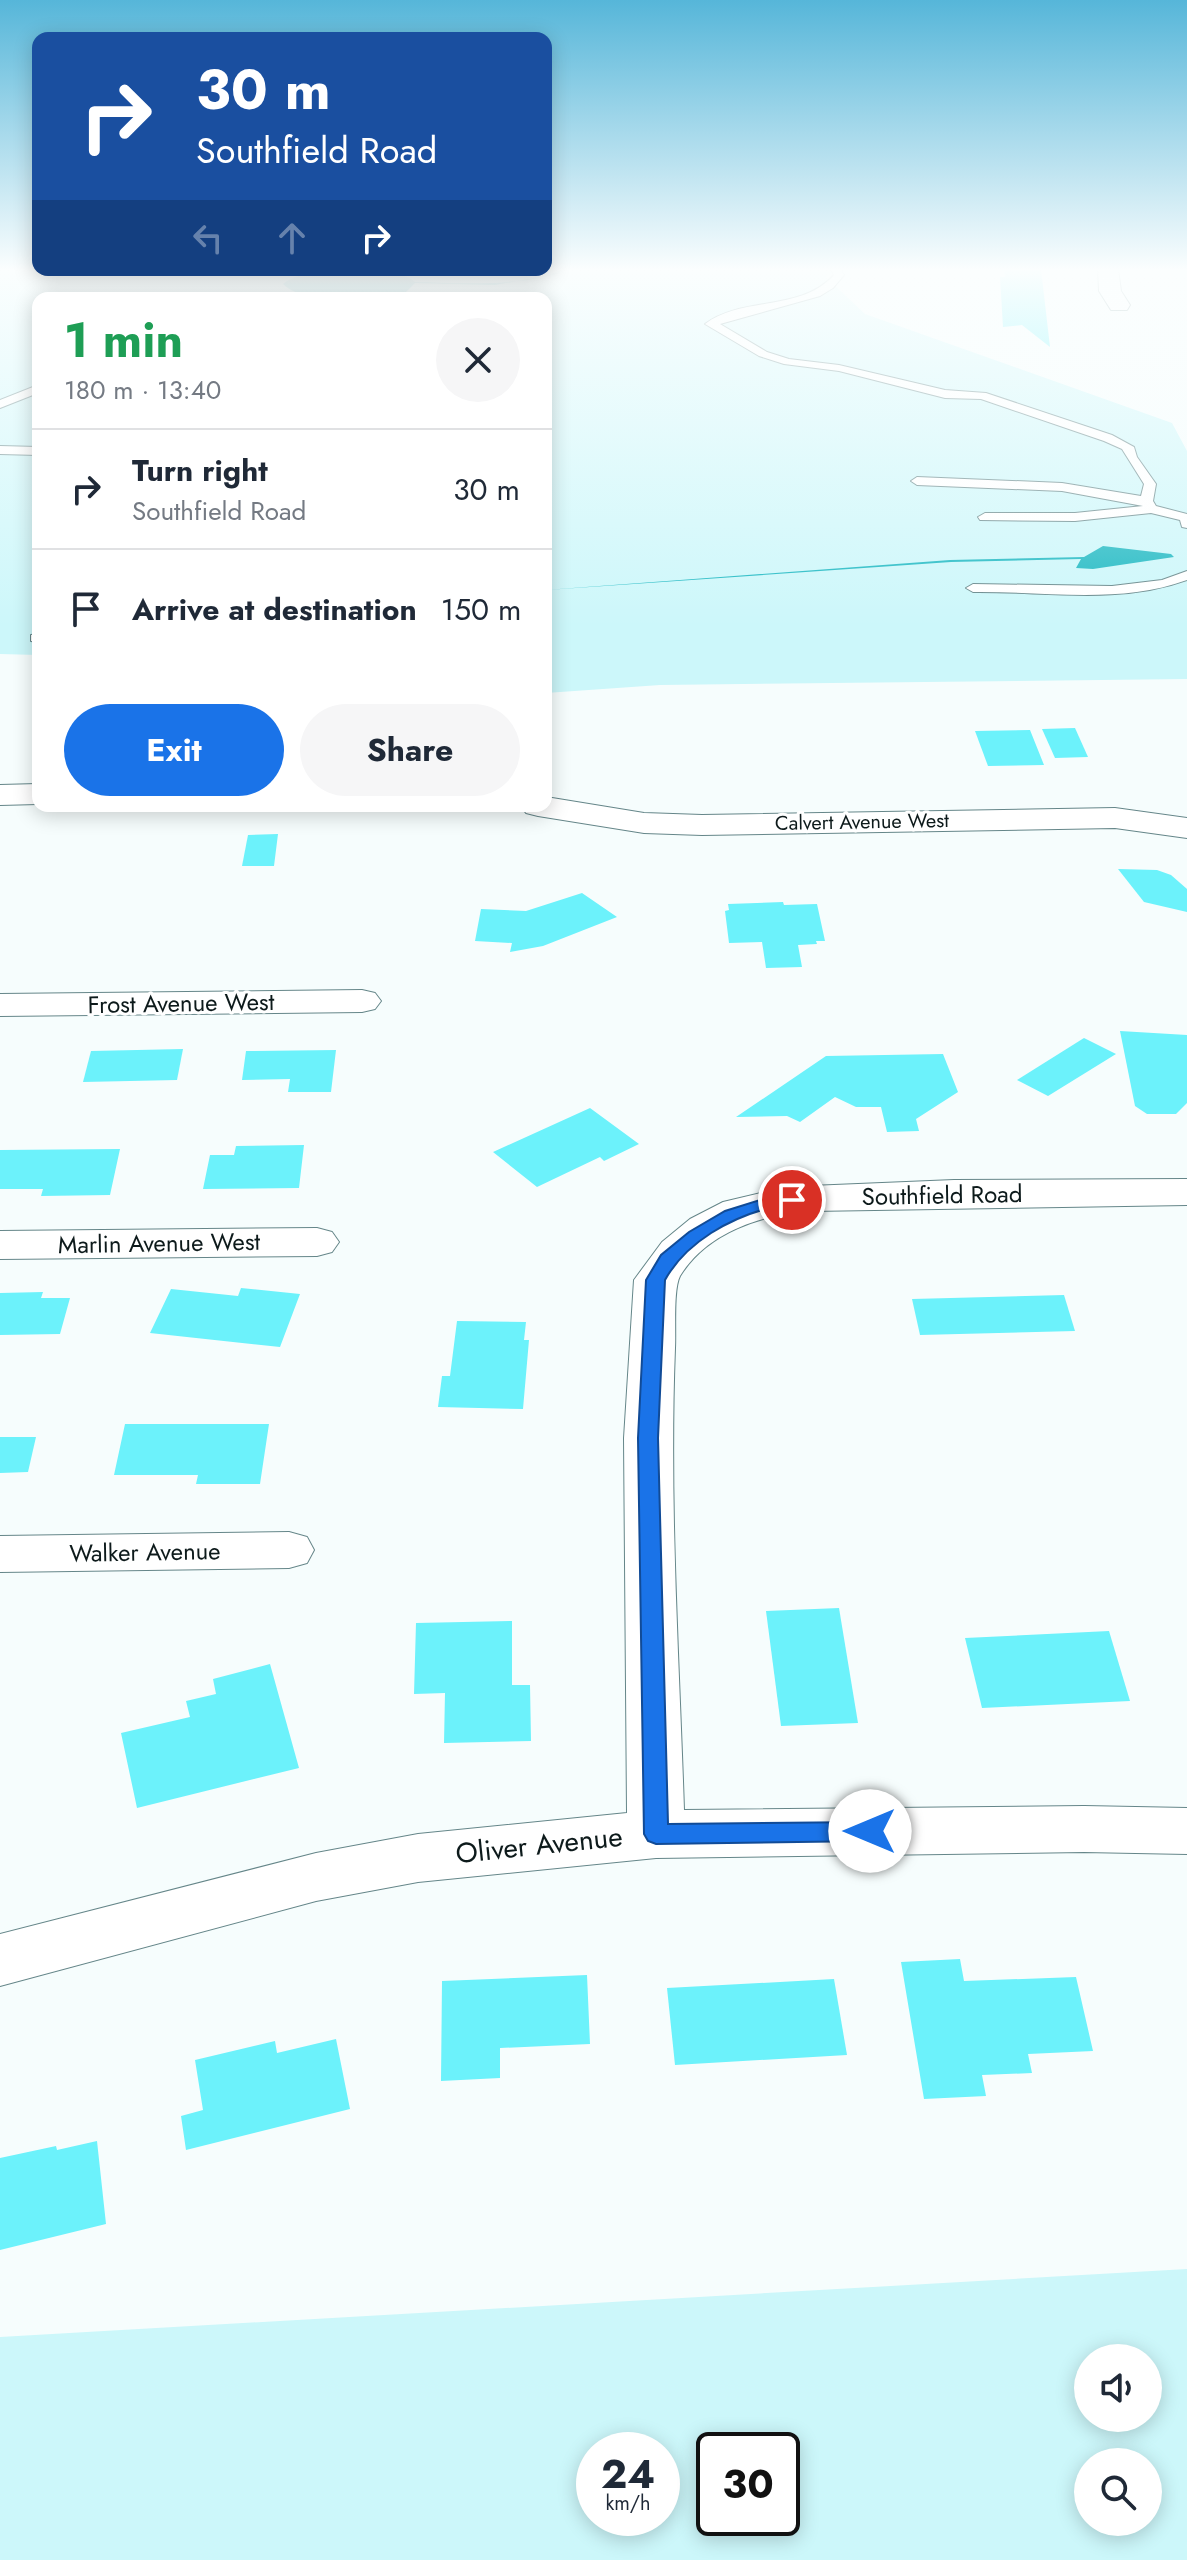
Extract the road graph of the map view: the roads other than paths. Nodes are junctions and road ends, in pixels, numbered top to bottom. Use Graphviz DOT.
graph roads {
  1 [pos="922,388"];
  2 [pos="32,391"];
  3 [pos="0,404"];
  4 [pos="0,450"];
  5 [pos="32,451"];
  6 [pos="917,481"];
  7 [pos="1148,505"];
  8 [pos="985,517"];
  9 [pos="1187,524"];
  10 [pos="1187,575"];
  11 [pos="973,588"];
  12 [pos="32,794"];
  13 [pos="0,795"];
  14 [pos="552,808"];
  15 [pos="1187,828"];
  16 [pos="362,1001"];
  17 [pos="0,1005"];
  18 [pos="1187,1192"];
  19 [pos="317,1242"];
  20 [pos="0,1245"];
  21 [pos="289,1550"];
  22 [pos="0,1554"];
  23 [pos="1187,1831"];
  24 [pos="656,1834"];
  25 [pos="0,1960"];
  1 -- 7 [label="lane"];
  2 -- 3 [label="lane"];
  4 -- 5 [label="lane"];
  6 -- 7 [label="lane"];
  7 -- 8 [label="lane"];
  7 -- 9 [label="lane"];
  10 -- 11 [label="lane"];
  12 -- 13 [label="street"];
  14 -- 15 [label="street, Calvert Avenue West"];
  16 -- 17 [label="street, Frost Avenue West"];
  18 -- 24 [label="street, Southfield Road"];
  19 -- 20 [label="street, Marlin Avenue West"];
  21 -- 22 [label="street, Walker Avenue"];
  23 -- 24 [label="street, Oliver Avenue"];
  24 -- 25 [label="street, Oliver Avenue"];
}
